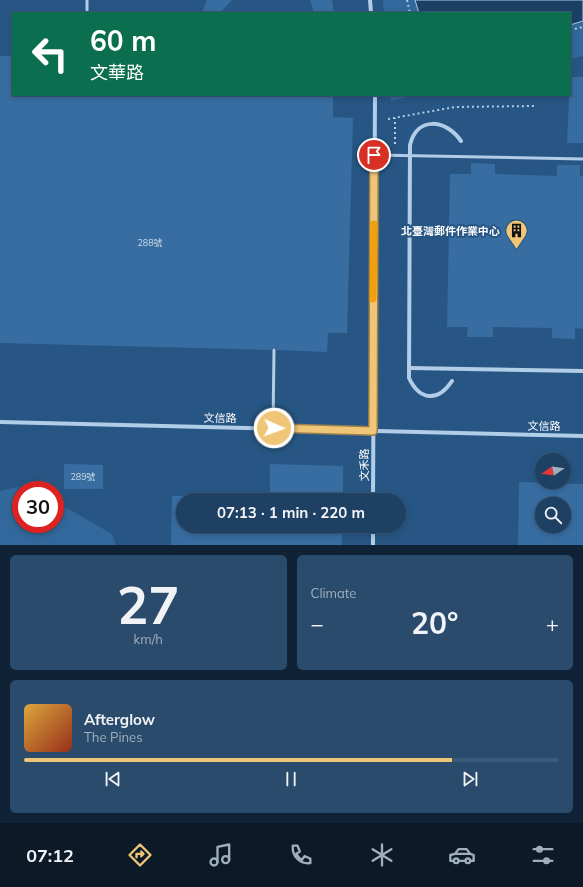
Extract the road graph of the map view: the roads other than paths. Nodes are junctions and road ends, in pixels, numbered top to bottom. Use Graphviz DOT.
graph roads {
  1 [pos="87,0"];
  2 [pos="370,0"];
  3 [pos="87,12"];
  4 [pos="371,12"];
  5 [pos="375,96"];
  6 [pos="461,141"];
  7 [pos="374,155"];
  8 [pos="410,155"];
  9 [pos="583,159"];
  10 [pos="274,350"];
  11 [pos="409,368"];
  12 [pos="583,371"];
  13 [pos="452,381"];
  14 [pos="0,422"];
  15 [pos="274,428"];
  16 [pos="373,431"];
  17 [pos="583,436"];
  18 [pos="373,493"];
  19 [pos="373,533"];
  20 [pos="372,545"];
  1 -- 3 [label="lane"];
  2 -- 4 [label="street"];
  5 -- 7 [label="street, 文禾路"];
  6 -- 8 [label="street"];
  7 -- 8 [label="lane"];
  7 -- 16 [label="street, 文禾路"];
  8 -- 9 [label="lane"];
  8 -- 11 [label="street"];
  10 -- 15 [label="lane"];
  11 -- 12 [label="street"];
  11 -- 13 [label="street"];
  14 -- 15 [label="street, 文信路"];
  15 -- 16 [label="street, 文信路"];
  16 -- 17 [label="street, 文信路"];
  16 -- 18 [label="street, 文禾路"];
  19 -- 20 [label="street"];
}
